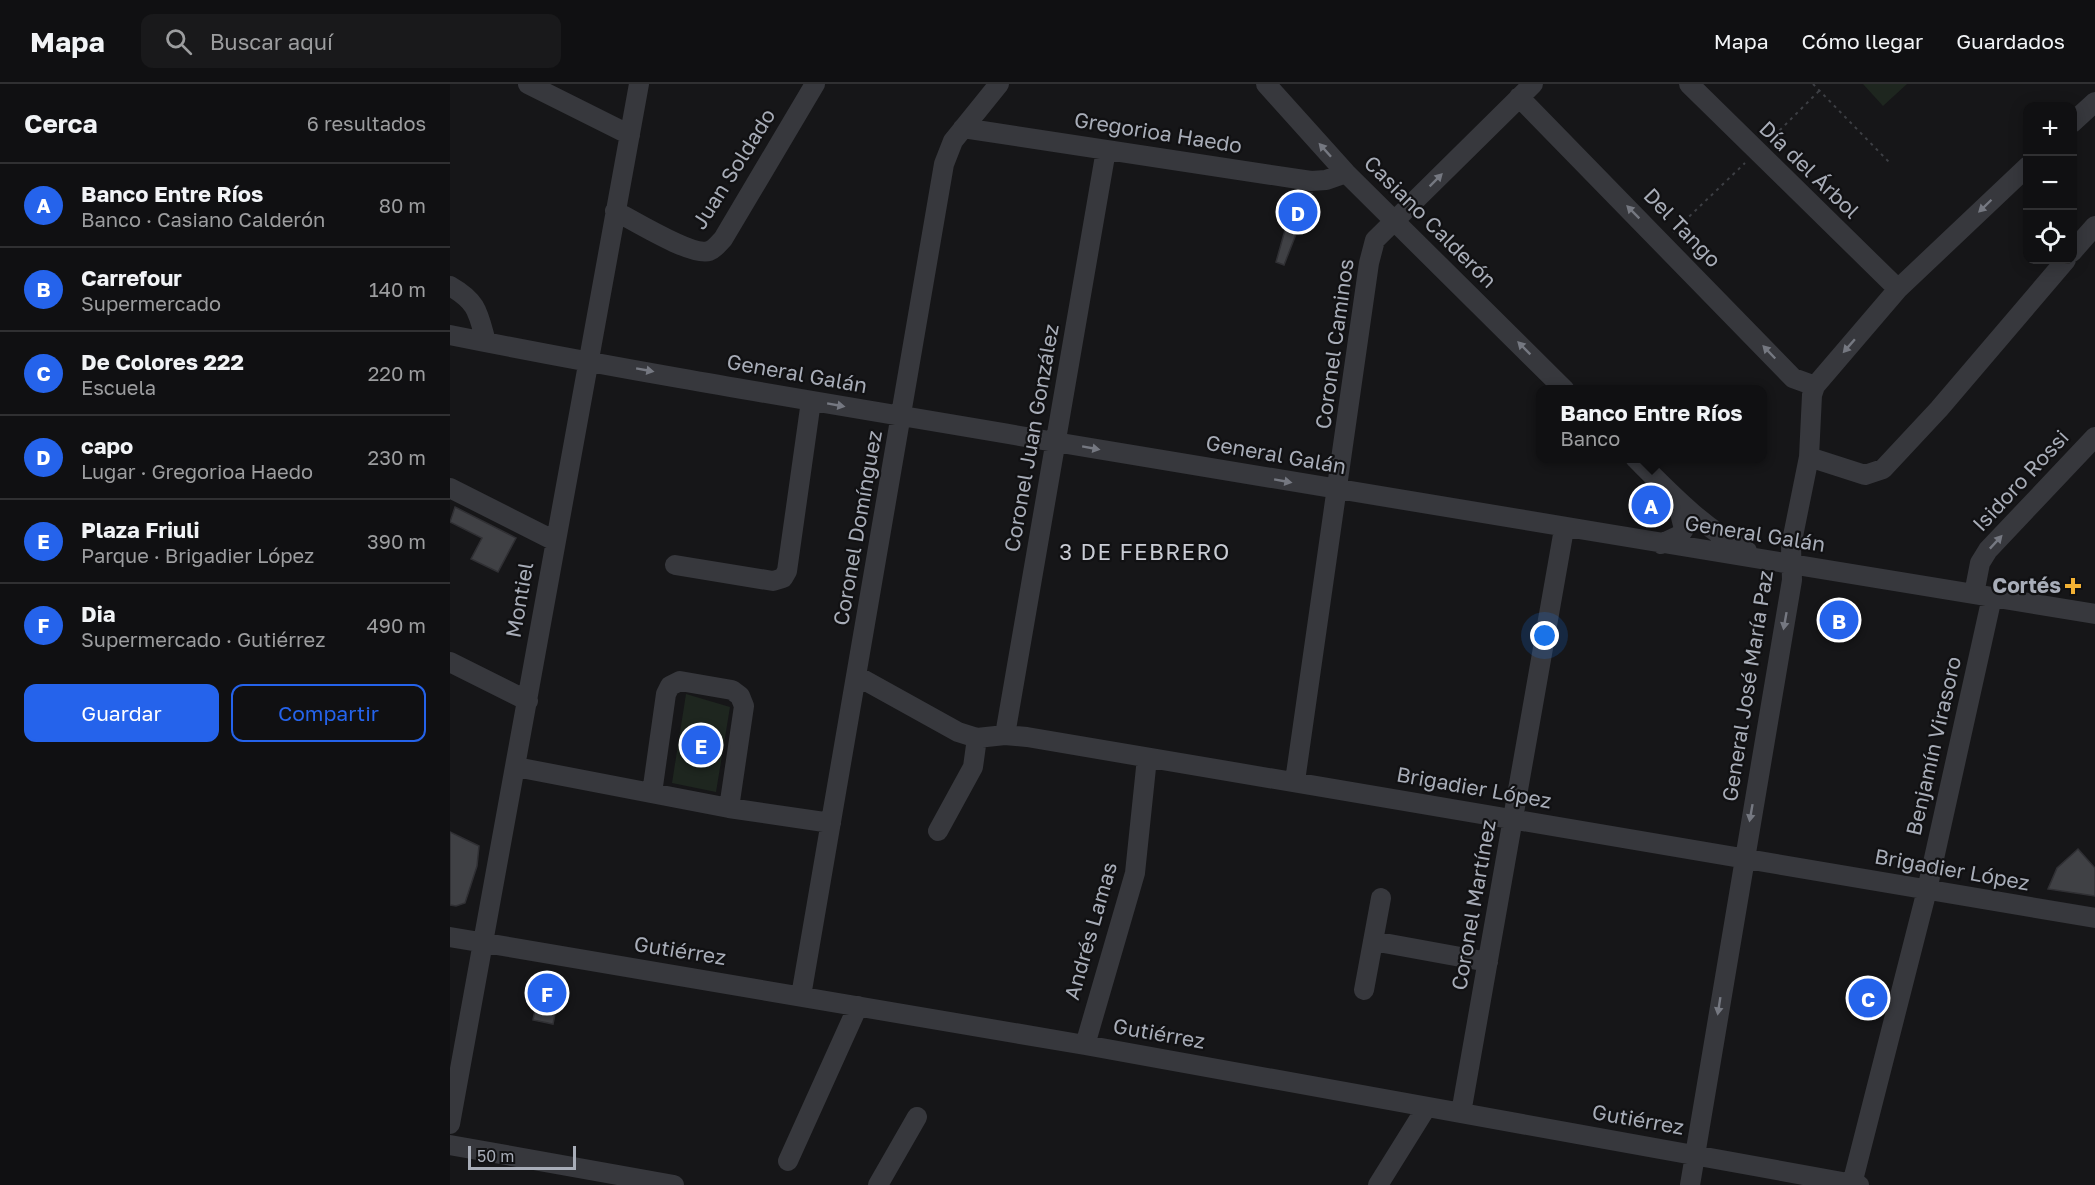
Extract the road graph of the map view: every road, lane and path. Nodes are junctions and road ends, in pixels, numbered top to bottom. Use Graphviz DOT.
graph roads {
  1 [pos="528,84"];
  2 [pos="639,84"];
  3 [pos="815,84"];
  4 [pos="999,84"];
  5 [pos="1266,84"];
  6 [pos="1689,84"];
  7 [pos="1814,84"];
  8 [pos="1820,90"];
  9 [pos="1526,91"];
  10 [pos="2095,102"];
  11 [pos="2077,119"];
  12 [pos="963,128"];
  13 [pos="630,135"];
  14 [pos="1106,150"];
  15 [pos="1756,153"];
  16 [pos="1889,162"];
  17 [pos="2023,171"];
  18 [pos="1346,174"];
  19 [pos="615,211"];
  20 [pos="1395,222"];
  21 [pos="2095,226"];
  22 [pos="1663,242"];
  23 [pos="2077,247"];
  24 [pos="2063,264"];
  25 [pos="450,286"];
  26 [pos="1898,289"];
  27 [pos="450,335"];
  28 [pos="486,342"];
  29 [pos="587,360"];
  30 [pos="1560,385"];
  31 [pos="1815,386"];
  32 [pos="811,401"];
  33 [pos="902,417"];
  34 [pos="2095,437"];
  35 [pos="1056,442"];
  36 [pos="1809,457"];
  37 [pos="1639,463"];
  38 [pos="450,488"];
  39 [pos="1338,491"];
  40 [pos="1676,498"];
  41 [pos="1564,529"];
  42 [pos="555,541"];
  43 [pos="1661,544"];
  44 [pos="1758,556"];
  45 [pos="1792,563"];
  46 [pos="675,565"];
  47 [pos="1983,596"];
  48 [pos="2095,614"];
  49 [pos="450,662"];
  50 [pos="857,676"];
  51 [pos="528,701"];
  52 [pos="1005,735"];
  53 [pos="977,738"];
  54 [pos="1147,758"];
  55 [pos="516,767"];
  56 [pos="1295,781"];
  57 [pos="652,793"];
  58 [pos="729,808"];
  59 [pos="1514,819"];
  60 [pos="831,823"];
  61 [pos="938,831"];
  62 [pos="1743,858"];
  63 [pos="1926,890"];
  64 [pos="1381,898"];
  65 [pos="2095,918"];
  66 [pos="450,937"];
  67 [pos="1373,941"];
  68 [pos="485,943"];
  69 [pos="1488,962"];
  70 [pos="1364,990"];
  71 [pos="801,996"];
  72 [pos="858,1006"];
  73 [pos="1086,1045"];
  74 [pos="1426,1108"];
  75 [pos="1461,1113"];
  76 [pos="917,1117"];
  77 [pos="450,1124"];
  78 [pos="450,1145"];
  79 [pos="1694,1154"];
  80 [pos="788,1161"];
  81 [pos="1856,1184"];
  82 [pos="674,1185"];
  83 [pos="878,1185"];
  84 [pos="1378,1185"];
  85 [pos="1690,1185"];
  1 -- 13 [label="street"];
  2 -- 13 [label="street, Montiel"];
  3 -- 19 [label="street, Juan Soldado"];
  4 -- 12 [label="street, Coronel Domínguez"];
  18 -- 5 [label="street, Casiano Calderón, one-way"];
  6 -- 15 [label="street, Día del Árbol"];
  7 -- 8 [label="path"];
  8 -- 15 [label="path"];
  8 -- 16 [label="path"];
  20 -- 9 [label="street, Coronel Caminos, one-way"];
  22 -- 9 [label="street, Del Tango, one-way"];
  10 -- 11 [label="street"];
  12 -- 14 [label="street, Gregorioa Haedo"];
  12 -- 33 [label="street, Coronel Domínguez"];
  13 -- 19 [label="street, Montiel"];
  14 -- 18 [label="street, Gregorioa Haedo"];
  14 -- 35 [label="street, Coronel Juan González"];
  15 -- 22 [label="path"];
  15 -- 26 [label="street, Día del Árbol"];
  17 -- 26 [label="street, one-way"];
  18 -- 20 [label="street, Casiano Calderón"];
  19 -- 29 [label="street, Montiel"];
  30 -- 20 [label="street, Casiano Calderón, one-way"];
  20 -- 39 [label="street, Coronel Caminos"];
  21 -- 23 [label="street"];
  31 -- 22 [label="street, Del Tango, one-way"];
  24 -- 36 [label="street"];
  25 -- 28 [label="street"];
  26 -- 31 [label="street, one-way"];
  27 -- 28 [label="street, General Galán"];
  28 -- 29 [label="street, General Galán"];
  29 -- 32 [label="street, General Galán, one-way"];
  29 -- 42 [label="street, Montiel"];
  31 -- 36 [label="street, General José María Paz"];
  32 -- 33 [label="street, General Galán, one-way"];
  32 -- 46 [label="street"];
  33 -- 35 [label="street, General Galán"];
  33 -- 50 [label="street, Coronel Domínguez"];
  47 -- 34 [label="street, Isidoro Rossi, one-way"];
  35 -- 39 [label="street, General Galán, one-way"];
  35 -- 52 [label="street, Coronel Juan González"];
  36 -- 45 [label="street, General José María Paz"];
  37 -- 40 [label="street"];
  38 -- 42 [label="street"];
  39 -- 41 [label="street, General Galán"];
  39 -- 56 [label="street, Coronel Caminos"];
  40 -- 43 [label="street"];
  40 -- 44 [label="street"];
  41 -- 43 [label="street, General Galán"];
  41 -- 59 [label="street, Coronel Martínez"];
  42 -- 51 [label="street, Montiel"];
  43 -- 44 [label="street, General Galán"];
  44 -- 45 [label="street, General Galán"];
  45 -- 47 [label="street, General Galán"];
  45 -- 62 [label="street, General José María Paz, one-way"];
  47 -- 48 [label="street, General Galán"];
  47 -- 63 [label="street, Benjamín Virasoro"];
  49 -- 51 [label="street"];
  50 -- 53 [label="street, Brigadier López"];
  50 -- 60 [label="street, Coronel Domínguez"];
  51 -- 55 [label="street, Montiel"];
  52 -- 53 [label="street, Brigadier López"];
  52 -- 54 [label="street, Brigadier López"];
  53 -- 61 [label="street"];
  54 -- 56 [label="street, Brigadier López"];
  54 -- 73 [label="street, Andrés Lamas"];
  55 -- 57 [label="street"];
  55 -- 68 [label="street, Montiel"];
  56 -- 59 [label="street, Brigadier López"];
  57 -- 58 [label="street"];
  57 -- 58 [label="street"];
  58 -- 60 [label="street"];
  59 -- 62 [label="street, Brigadier López"];
  59 -- 69 [label="street, Coronel Martínez"];
  60 -- 71 [label="street, Coronel Domínguez"];
  62 -- 63 [label="street, Brigadier López"];
  62 -- 79 [label="street, General José María Paz, one-way"];
  63 -- 65 [label="street, Brigadier López"];
  63 -- 81 [label="street, Benjamín Virasoro"];
  64 -- 67 [label="street"];
  66 -- 68 [label="street, Gutiérrez"];
  67 -- 69 [label="street"];
  67 -- 70 [label="street"];
  68 -- 71 [label="street, Gutiérrez"];
  68 -- 77 [label="street, Montiel"];
  69 -- 75 [label="street, Coronel Martínez"];
  71 -- 72 [label="street, Gutiérrez"];
  72 -- 73 [label="street, Gutiérrez"];
  72 -- 80 [label="street"];
  73 -- 74 [label="street, Gutiérrez"];
  74 -- 75 [label="street, Gutiérrez"];
  74 -- 84 [label="street"];
  75 -- 79 [label="street, Gutiérrez"];
  76 -- 83 [label="street"];
  78 -- 82 [label="street"];
  79 -- 81 [label="street, Gutiérrez"];
  79 -- 85 [label="street, General José María Paz"];
}
